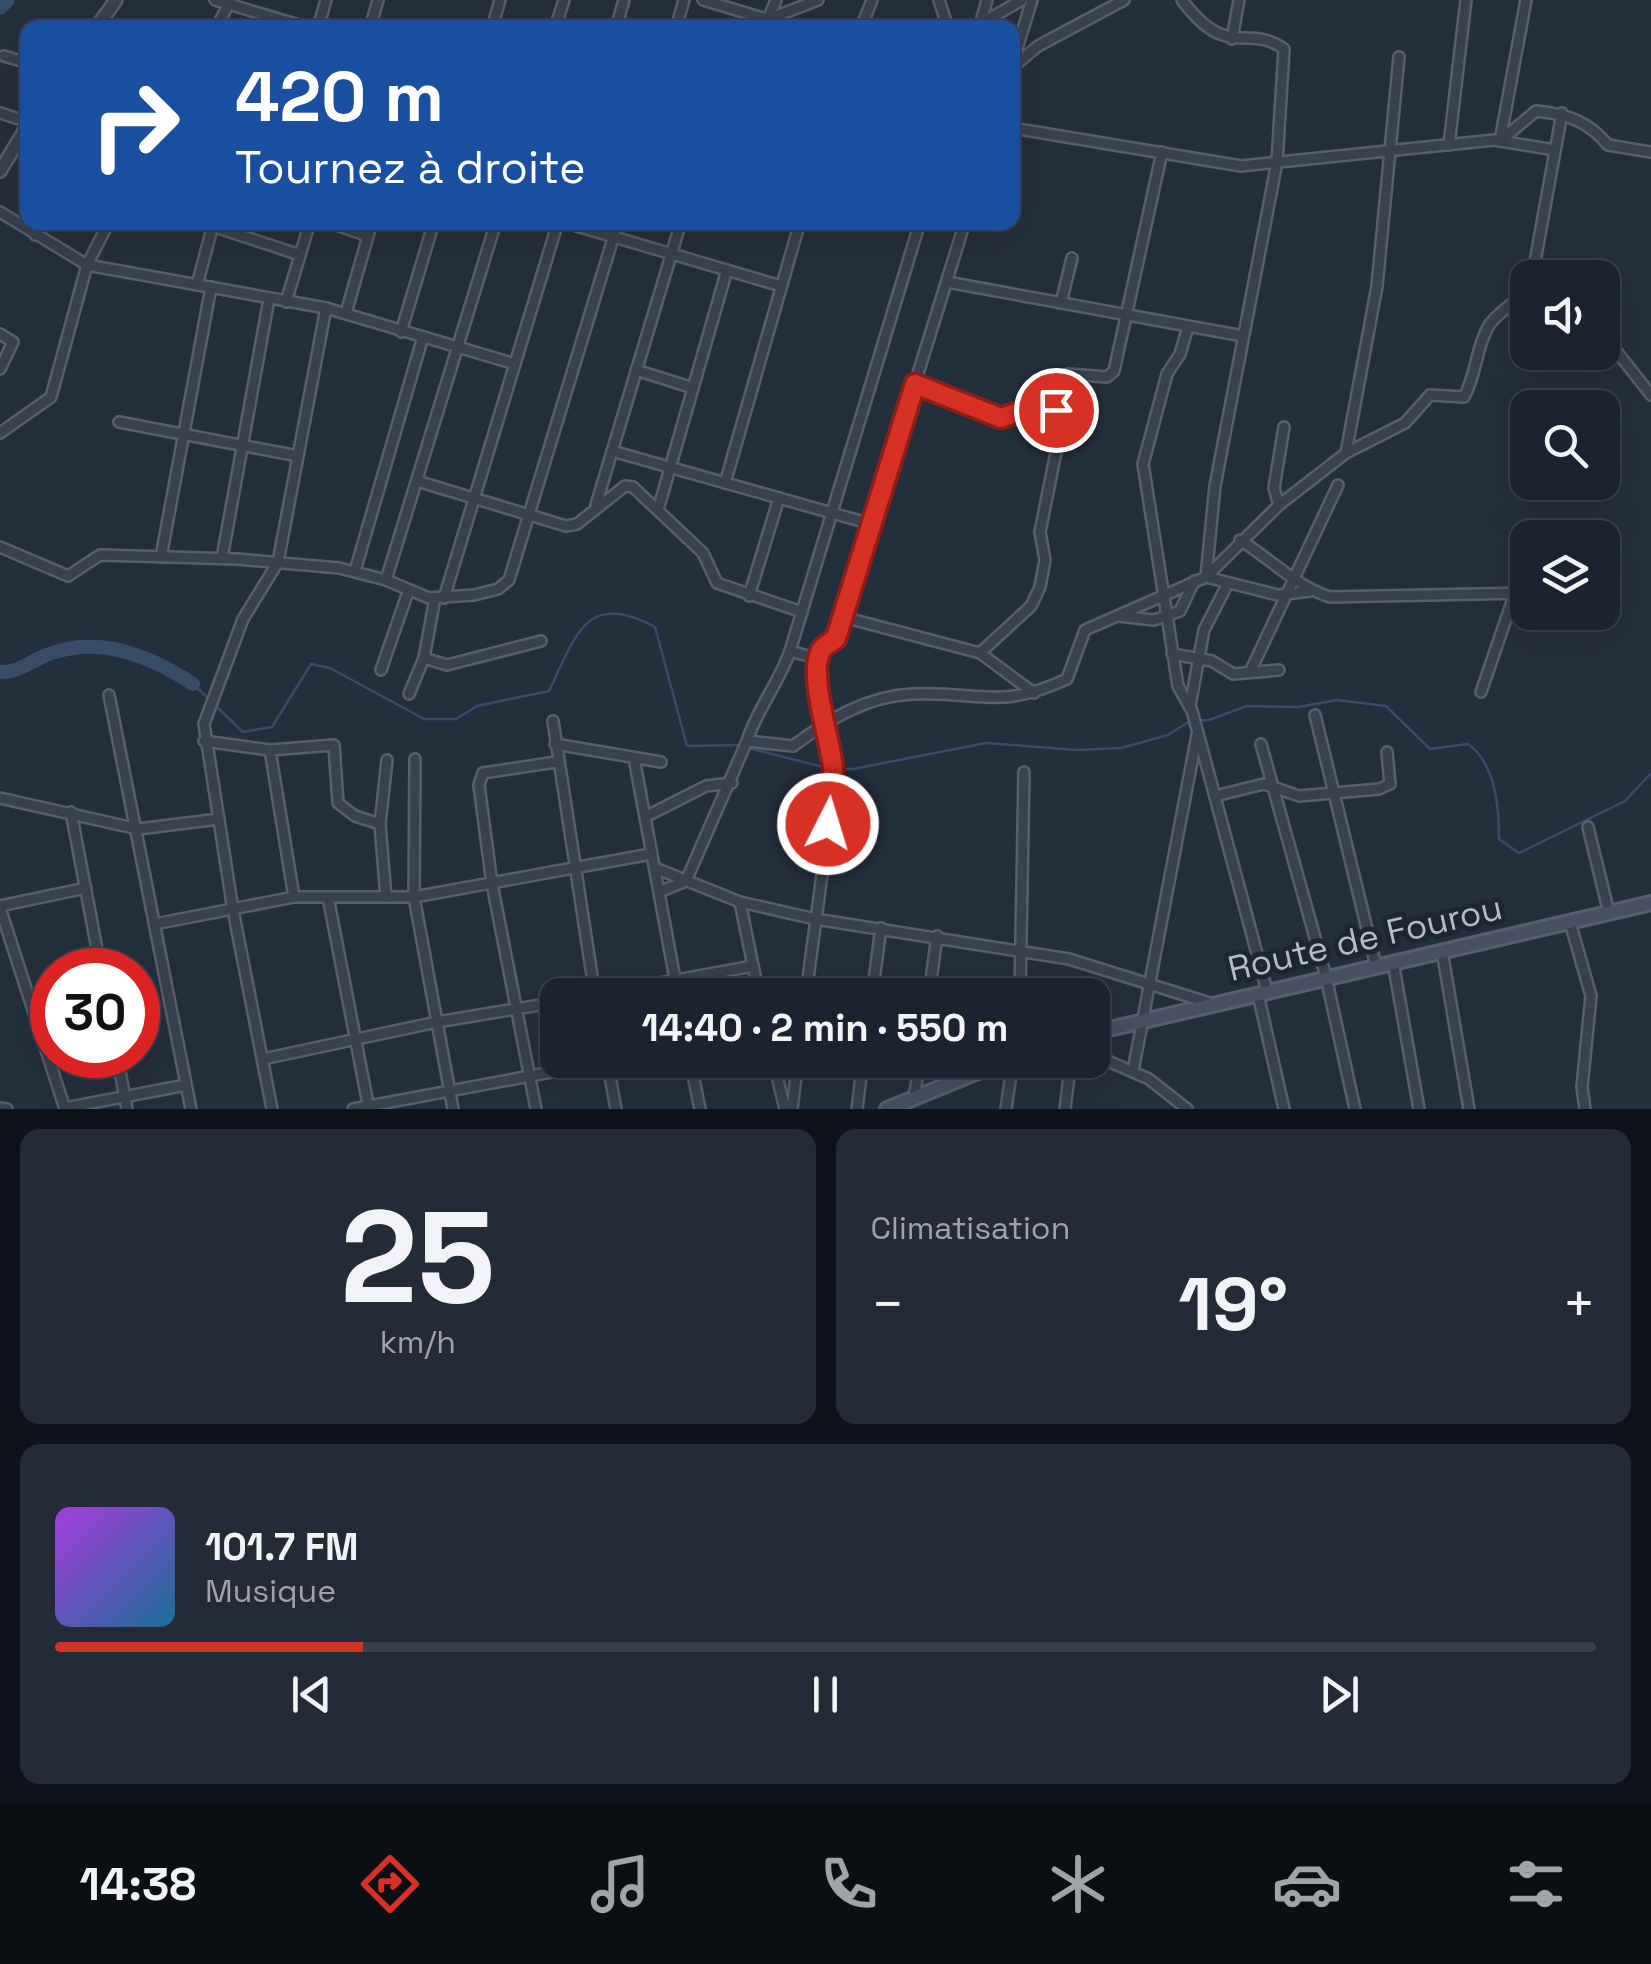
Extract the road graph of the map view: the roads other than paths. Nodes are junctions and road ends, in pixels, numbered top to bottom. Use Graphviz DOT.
graph roads {
  1 [pos="215,0"];
  2 [pos="703,0"];
  3 [pos="776,0"];
  4 [pos="818,0"];
  5 [pos="1022,0"];
  6 [pos="1032,0"];
  7 [pos="1124,0"];
  8 [pos="1182,0"];
  9 [pos="1239,0"];
  10 [pos="1466,0"];
  11 [pos="1526,0"];
  12 [pos="230,2"];
  13 [pos="746,12"];
  14 [pos="768,19"];
  15 [pos="285,20"];
  16 [pos="744,20"];
  17 [pos="771,20"];
  18 [pos="990,20"];
  19 [pos="1232,39"];
  20 [pos="1020,46"];
  21 [pos="1020,53"];
  22 [pos="4,56"];
  23 [pos="1398,56"];
  24 [pos="20,61"];
  25 [pos="1562,114"];
  26 [pos="1020,129"];
  27 [pos="20,137"];
  28 [pos="1500,141"];
  29 [pos="1448,145"];
  30 [pos="1555,150"];
  31 [pos="1162,152"];
  32 [pos="1388,152"];
  33 [pos="1651,152"];
  34 [pos="1277,162"];
  35 [pos="0,171"];
  36 [pos="27,230"];
  37 [pos="38,230"];
  38 [pos="105,230"];
  39 [pos="211,230"];
  40 [pos="230,230"];
  41 [pos="308,230"];
  42 [pos="350,230"];
  43 [pos="370,230"];
  44 [pos="432,230"];
  45 [pos="494,230"];
  46 [pos="558,230"];
  47 [pos="589,230"];
  48 [pos="615,230"];
  49 [pos="679,230"];
  50 [pos="798,230"];
  51 [pos="918,230"];
  52 [pos="963,230"];
  53 [pos="35,235"];
  54 [pos="368,236"];
  55 [pos="613,237"];
  56 [pos="672,254"];
  57 [pos="300,255"];
  58 [pos="1072,258"];
  59 [pos="1535,260"];
  60 [pos="87,266"];
  61 [pos="727,270"];
  62 [pos="947,282"];
  63 [pos="197,285"];
  64 [pos="781,286"];
  65 [pos="211,288"];
  66 [pos="269,298"];
  67 [pos="286,302"];
  68 [pos="1061,304"];
  69 [pos="1510,304"];
  70 [pos="326,308"];
  71 [pos="346,313"];
  72 [pos="1127,315"];
  73 [pos="1188,328"];
  74 [pos="401,332"];
  75 [pos="0,334"];
  76 [pos="1244,336"];
  77 [pos="422,340"];
  78 [pos="458,348"];
  79 [pos="1620,356"];
  80 [pos="515,364"];
  81 [pos="0,369"];
  82 [pos="636,370"];
  83 [pos="915,384"];
  84 [pos="694,388"];
  85 [pos="1651,396"];
  86 [pos="1056,410"];
  87 [pos="118,422"];
  88 [pos="1284,427"];
  89 [pos="0,433"];
  90 [pos="184,434"];
  91 [pos="243,446"];
  92 [pos="612,451"];
  93 [pos="1346,452"];
  94 [pos="298,456"];
  95 [pos="670,467"];
  96 [pos="417,481"];
  97 [pos="725,483"];
  98 [pos="1338,485"];
  99 [pos="474,498"];
  100 [pos="779,498"];
  101 [pos="1279,505"];
  102 [pos="595,508"];
  103 [pos="658,510"];
  104 [pos="832,513"];
  105 [pos="528,516"];
  106 [pos="872,524"];
  107 [pos="1240,540"];
  108 [pos="0,547"];
  109 [pos="161,557"];
  110 [pos="222,558"];
  111 [pos="278,562"];
  112 [pos="355,571"];
  113 [pos="1296,576"];
  114 [pos="1206,577"];
  115 [pos="386,580"];
  116 [pos="1194,581"];
  117 [pos="1228,583"];
  118 [pos="408,592"];
  119 [pos="1310,592"];
  120 [pos="1288,593"];
  121 [pos="1510,593"];
  122 [pos="1160,594"];
  123 [pos="749,596"];
  124 [pos="440,598"];
  125 [pos="1510,608"];
  126 [pos="802,612"];
  127 [pos="842,616"];
  128 [pos="1116,616"];
  129 [pos="1165,616"];
  130 [pos="541,641"];
  131 [pos="790,652"];
  132 [pos="980,653"];
  133 [pos="1172,654"];
  134 [pos="1198,657"];
  135 [pos="424,658"];
  136 [pos="819,658"];
  137 [pos="381,670"];
  138 [pos="1279,670"];
  139 [pos="1250,672"];
  140 [pos="1481,692"];
  141 [pos="1034,693"];
  142 [pos="409,694"];
  143 [pos="108,695"];
  144 [pos="1315,716"];
  145 [pos="553,720"];
  146 [pos="1194,720"];
  147 [pos="822,725"];
  148 [pos="204,741"];
  149 [pos="747,741"];
  150 [pos="555,744"];
  151 [pos="1261,744"];
  152 [pos="270,750"];
  153 [pos="1387,752"];
  154 [pos="634,758"];
  155 [pos="415,759"];
  156 [pos="386,760"];
  157 [pos="556,762"];
  158 [pos="661,762"];
  159 [pos="1024,772"];
  160 [pos="732,783"];
  161 [pos="1273,786"];
  162 [pos="1337,792"];
  163 [pos="1215,796"];
  164 [pos="0,798"];
  165 [pos="70,812"];
  166 [pos="646,818"];
  167 [pos="220,819"];
  168 [pos="380,824"];
  169 [pos="1588,827"];
  170 [pos="138,828"];
  171 [pos="651,854"];
  172 [pos="572,868"];
  173 [pos="655,868"];
  174 [pos="686,880"];
  175 [pos="492,884"];
  176 [pos="86,888"];
  177 [pos="659,892"];
  178 [pos="294,897"];
  179 [pos="328,897"];
  180 [pos="386,897"];
  181 [pos="414,897"];
  182 [pos="740,902"];
  183 [pos="1651,903"];
  184 [pos="0,907"];
  185 [pos="233,910"];
  186 [pos="1609,912"];
  187 [pos="816,919"];
  188 [pos="1570,922"];
  189 [pos="155,924"];
  190 [pos="880,928"];
  191 [pos="937,936"];
  192 [pos="97,948"];
  193 [pos="1018,948"];
  194 [pos="1442,951"];
  195 [pos="1393,962"];
  196 [pos="753,966"];
  197 [pos="1376,966"];
  198 [pos="1326,977"];
  199 [pos="592,978"];
  200 [pos="675,978"];
  201 [pos="686,978"];
  202 [pos="755,978"];
  203 [pos="808,978"];
  204 [pos="874,978"];
  205 [pos="931,978"];
  206 [pos="1019,978"];
  207 [pos="1150,984"];
  208 [pos="1262,993"];
  209 [pos="1214,1004"];
  210 [pos="540,1005"];
  211 [pos="516,1010"];
  212 [pos="1142,1020"];
  213 [pos="437,1022"];
  214 [pos="1110,1028"];
  215 [pos="354,1038"];
  216 [pos="263,1059"];
  217 [pos="1110,1062"];
  218 [pos="1132,1072"];
  219 [pos="540,1074"];
  220 [pos="530,1076"];
  221 [pos="121,1078"];
  222 [pos="612,1078"];
  223 [pos="694,1078"];
  224 [pos="779,1078"];
  225 [pos="794,1078"];
  226 [pos="861,1078"];
  227 [pos="917,1078"];
  228 [pos="965,1078"];
  229 [pos="1009,1078"];
  230 [pos="1068,1078"];
  231 [pos="186,1084"];
  232 [pos="450,1092"];
  233 [pos="125,1097"];
  234 [pos="914,1098"];
  235 [pos="368,1108"];
  236 [pos="65,1109"];
  237 [pos="128,1109"];
  238 [pos="191,1109"];
  239 [pos="272,1109"];
  240 [pos="353,1109"];
  241 [pos="453,1109"];
  242 [pos="536,1109"];
  243 [pos="616,1109"];
  244 [pos="700,1109"];
  245 [pos="788,1109"];
  246 [pos="857,1109"];
  247 [pos="887,1109"];
  248 [pos="1006,1109"];
  249 [pos="1064,1109"];
  250 [pos="1187,1109"];
  251 [pos="1284,1109"];
  252 [pos="1356,1109"];
  253 [pos="1419,1109"];
  254 [pos="1469,1109"];
  255 [pos="1585,1109"];
  1 -- 12 [label="street"];
  2 -- 13 [label="street"];
  3 -- 14 [label="street"];
  4 -- 14 [label="street"];
  5 -- 18 [label="street"];
  6 -- 20 [label="street"];
  7 -- 21 [label="street"];
  8 -- 19 [label="street"];
  9 -- 19 [label="street"];
  10 -- 29 [label="street"];
  11 -- 28 [label="street"];
  12 -- 15 [label="street"];
  13 -- 14 [label="street"];
  13 -- 16 [label="street"];
  14 -- 17 [label="street"];
  19 -- 34 [label="street"];
  22 -- 24 [label="street"];
  23 -- 32 [label="street"];
  25 -- 28 [label="street"];
  25 -- 30 [label="street"];
  25 -- 33 [label="street"];
  26 -- 31 [label="street"];
  27 -- 35 [label="street"];
  28 -- 29 [label="street"];
  28 -- 30 [label="street"];
  29 -- 32 [label="street"];
  30 -- 59 [label="street"];
  31 -- 34 [label="street"];
  31 -- 72 [label="street"];
  32 -- 34 [label="street"];
  32 -- 93 [label="street"];
  34 -- 76 [label="street"];
  36 -- 53 [label="street"];
  37 -- 53 [label="street"];
  38 -- 60 [label="street"];
  39 -- 63 [label="street"];
  40 -- 57 [label="street"];
  41 -- 57 [label="street"];
  42 -- 54 [label="street"];
  43 -- 54 [label="street"];
  44 -- 74 [label="street"];
  45 -- 78 [label="street"];
  46 -- 80 [label="street"];
  47 -- 55 [label="street"];
  48 -- 55 [label="street"];
  49 -- 56 [label="street"];
  50 -- 64 [label="street"];
  51 -- 104 [label="street"];
  52 -- 62 [label="street"];
  53 -- 60 [label="street"];
  54 -- 71 [label="street"];
  55 -- 56 [label="street"];
  55 -- 105 [label="street"];
  56 -- 61 [label="street"];
  56 -- 82 [label="street"];
  57 -- 67 [label="street"];
  58 -- 68 [label="street"];
  60 -- 63 [label="street"];
  60 -- 89 [label="street"];
  61 -- 64 [label="street"];
  61 -- 84 [label="street"];
  62 -- 68 [label="street"];
  62 -- 83 [label="street"];
  63 -- 65 [label="street"];
  64 -- 97 [label="street"];
  65 -- 66 [label="street"];
  65 -- 90 [label="street"];
  66 -- 67 [label="street"];
  66 -- 91 [label="street"];
  67 -- 70 [label="street"];
  68 -- 72 [label="street"];
  69 -- 93 [label="street"];
  70 -- 71 [label="street"];
  70 -- 94 [label="street"];
  71 -- 74 [label="street"];
  72 -- 73 [label="street"];
  72 -- 86 [label="street"];
  73 -- 76 [label="street"];
  73 -- 122 [label="street"];
  74 -- 77 [label="street"];
  75 -- 81 [label="street"];
  76 -- 114 [label="street"];
  77 -- 78 [label="street"];
  77 -- 112 [label="street"];
  78 -- 80 [label="street"];
  78 -- 96 [label="street"];
  79 -- 85 [label="street"];
  80 -- 99 [label="street"];
  82 -- 84 [label="street"];
  82 -- 92 [label="street"];
  83 -- 86 [label="street"];
  83 -- 106 [label="street"];
  84 -- 95 [label="street"];
  86 -- 132 [label="street"];
  87 -- 90 [label="street"];
  88 -- 101 [label="street"];
  90 -- 91 [label="street"];
  90 -- 109 [label="street"];
  91 -- 94 [label="street"];
  91 -- 110 [label="street"];
  92 -- 95 [label="street"];
  92 -- 102 [label="street"];
  93 -- 101 [label="street"];
  94 -- 111 [label="street"];
  95 -- 97 [label="street"];
  95 -- 103 [label="street"];
  96 -- 99 [label="street"];
  96 -- 115 [label="street"];
  97 -- 100 [label="street"];
  98 -- 113 [label="street"];
  99 -- 105 [label="street"];
  99 -- 124 [label="street"];
  100 -- 104 [label="street"];
  100 -- 123 [label="street"];
  101 -- 107 [label="street"];
  102 -- 103 [label="street"];
  102 -- 105 [label="street"];
  103 -- 123 [label="street"];
  104 -- 106 [label="street"];
  104 -- 126 [label="street"];
  105 -- 124 [label="street"];
  106 -- 127 [label="street"];
  107 -- 113 [label="street"];
  107 -- 114 [label="street"];
  108 -- 109 [label="street"];
  109 -- 110 [label="street"];
  110 -- 111 [label="street"];
  111 -- 112 [label="street"];
  111 -- 148 [label="street"];
  112 -- 115 [label="street"];
  113 -- 119 [label="street"];
  113 -- 120 [label="street"];
  114 -- 116 [label="street"];
  114 -- 117 [label="street"];
  115 -- 118 [label="street"];
  116 -- 122 [label="street"];
  116 -- 129 [label="street"];
  117 -- 120 [label="street"];
  117 -- 134 [label="street"];
  118 -- 124 [label="street"];
  118 -- 137 [label="street"];
  119 -- 120 [label="street"];
  119 -- 121 [label="street"];
  120 -- 139 [label="street"];
  122 -- 128 [label="street"];
  122 -- 129 [label="street"];
  123 -- 126 [label="street"];
  124 -- 135 [label="street"];
  125 -- 140 [label="street"];
  126 -- 131 [label="street"];
  127 -- 132 [label="street"];
  127 -- 136 [label="street"];
  128 -- 129 [label="street"];
  128 -- 141 [label="street"];
  129 -- 133 [label="street"];
  130 -- 135 [label="street"];
  131 -- 136 [label="street"];
  131 -- 149 [label="street"];
  132 -- 141 [label="street"];
  133 -- 134 [label="street"];
  133 -- 146 [label="street"];
  134 -- 139 [label="street"];
  134 -- 146 [label="street"];
  135 -- 142 [label="street"];
  136 -- 147 [label="street"];
  138 -- 139 [label="street"];
  141 -- 147 [label="street"];
  143 -- 170 [label="street"];
  144 -- 162 [label="street"];
  145 -- 150 [label="street"];
  146 -- 163 [label="street"];
  146 -- 207 [label="street"];
  147 -- 149 [label="street"];
  147 -- 187 [label="street"];
  148 -- 152 [label="street"];
  148 -- 167 [label="street"];
  149 -- 160 [label="street"];
  150 -- 154 [label="street"];
  150 -- 157 [label="street"];
  151 -- 161 [label="street"];
  152 -- 168 [label="street"];
  152 -- 178 [label="street"];
  153 -- 162 [label="street"];
  154 -- 158 [label="street"];
  154 -- 166 [label="street"];
  155 -- 181 [label="street"];
  156 -- 168 [label="street"];
  157 -- 172 [label="street"];
  157 -- 175 [label="street"];
  159 -- 193 [label="street"];
  160 -- 166 [label="street"];
  160 -- 174 [label="street"];
  161 -- 162 [label="street"];
  161 -- 163 [label="street"];
  161 -- 198 [label="street"];
  162 -- 197 [label="street"];
  163 -- 208 [label="street"];
  164 -- 165 [label="street"];
  165 -- 170 [label="street"];
  165 -- 176 [label="street"];
  166 -- 171 [label="street"];
  167 -- 170 [label="street"];
  167 -- 185 [label="street"];
  168 -- 180 [label="street"];
  169 -- 186 [label="street"];
  170 -- 189 [label="street"];
  171 -- 172 [label="street"];
  171 -- 173 [label="street"];
  172 -- 175 [label="street"];
  172 -- 199 [label="street"];
  173 -- 174 [label="street"];
  173 -- 177 [label="street"];
  174 -- 177 [label="street"];
  174 -- 182 [label="street"];
  175 -- 181 [label="street"];
  175 -- 211 [label="street"];
  176 -- 184 [label="street"];
  176 -- 192 [label="street"];
  177 -- 200 [label="street"];
  178 -- 179 [label="street"];
  178 -- 185 [label="street"];
  179 -- 180 [label="street"];
  179 -- 215 [label="street"];
  180 -- 181 [label="street"];
  181 -- 213 [label="street"];
  182 -- 187 [label="street"];
  182 -- 196 [label="street"];
  183 -- 186 [label="main road, Route de Fourou"];
  184 -- 236 [label="street"];
  185 -- 189 [label="street"];
  185 -- 216 [label="street"];
  186 -- 188 [label="main road, Route de Fourou"];
  187 -- 190 [label="street"];
  187 -- 203 [label="street"];
  188 -- 194 [label="main road, Route de Fourou"];
  188 -- 255 [label="street"];
  189 -- 231 [label="street"];
  190 -- 191 [label="street"];
  190 -- 204 [label="street"];
  191 -- 193 [label="street"];
  191 -- 205 [label="street"];
  193 -- 206 [label="street"];
  193 -- 207 [label="street"];
  194 -- 195 [label="main road, Route de Fourou"];
  194 -- 254 [label="street"];
  195 -- 197 [label="main road, Route de Fourou"];
  195 -- 253 [label="street"];
  196 -- 201 [label="street"];
  196 -- 202 [label="street"];
  197 -- 198 [label="main road, Route de Fourou"];
  198 -- 208 [label="main road, Route de Fourou"];
  198 -- 252 [label="street"];
  207 -- 209 [label="street"];
  207 -- 212 [label="street"];
  208 -- 209 [label="main road, Route de Fourou"];
  208 -- 251 [label="street"];
  209 -- 212 [label="main road, Route de Fourou"];
  210 -- 211 [label="street"];
  211 -- 213 [label="street"];
  211 -- 220 [label="street"];
  212 -- 214 [label="main road, Route de Fourou"];
  212 -- 218 [label="street"];
  213 -- 215 [label="street"];
  213 -- 232 [label="street"];
  215 -- 216 [label="street"];
  215 -- 235 [label="street"];
  216 -- 239 [label="street"];
  217 -- 218 [label="street"];
  218 -- 250 [label="street"];
  219 -- 220 [label="street"];
  220 -- 232 [label="street"];
  220 -- 242 [label="street"];
  221 -- 233 [label="street"];
  222 -- 243 [label="street"];
  223 -- 244 [label="street"];
  224 -- 245 [label="street"];
  225 -- 245 [label="street"];
  226 -- 246 [label="street"];
  227 -- 234 [label="street"];
  228 -- 234 [label="main road"];
  229 -- 248 [label="street"];
  230 -- 249 [label="street"];
  231 -- 233 [label="street"];
  231 -- 238 [label="street"];
  232 -- 235 [label="street"];
  232 -- 241 [label="street"];
  233 -- 236 [label="street"];
  233 -- 237 [label="street"];
  234 -- 247 [label="main road"];
  235 -- 240 [label="street"];
}
